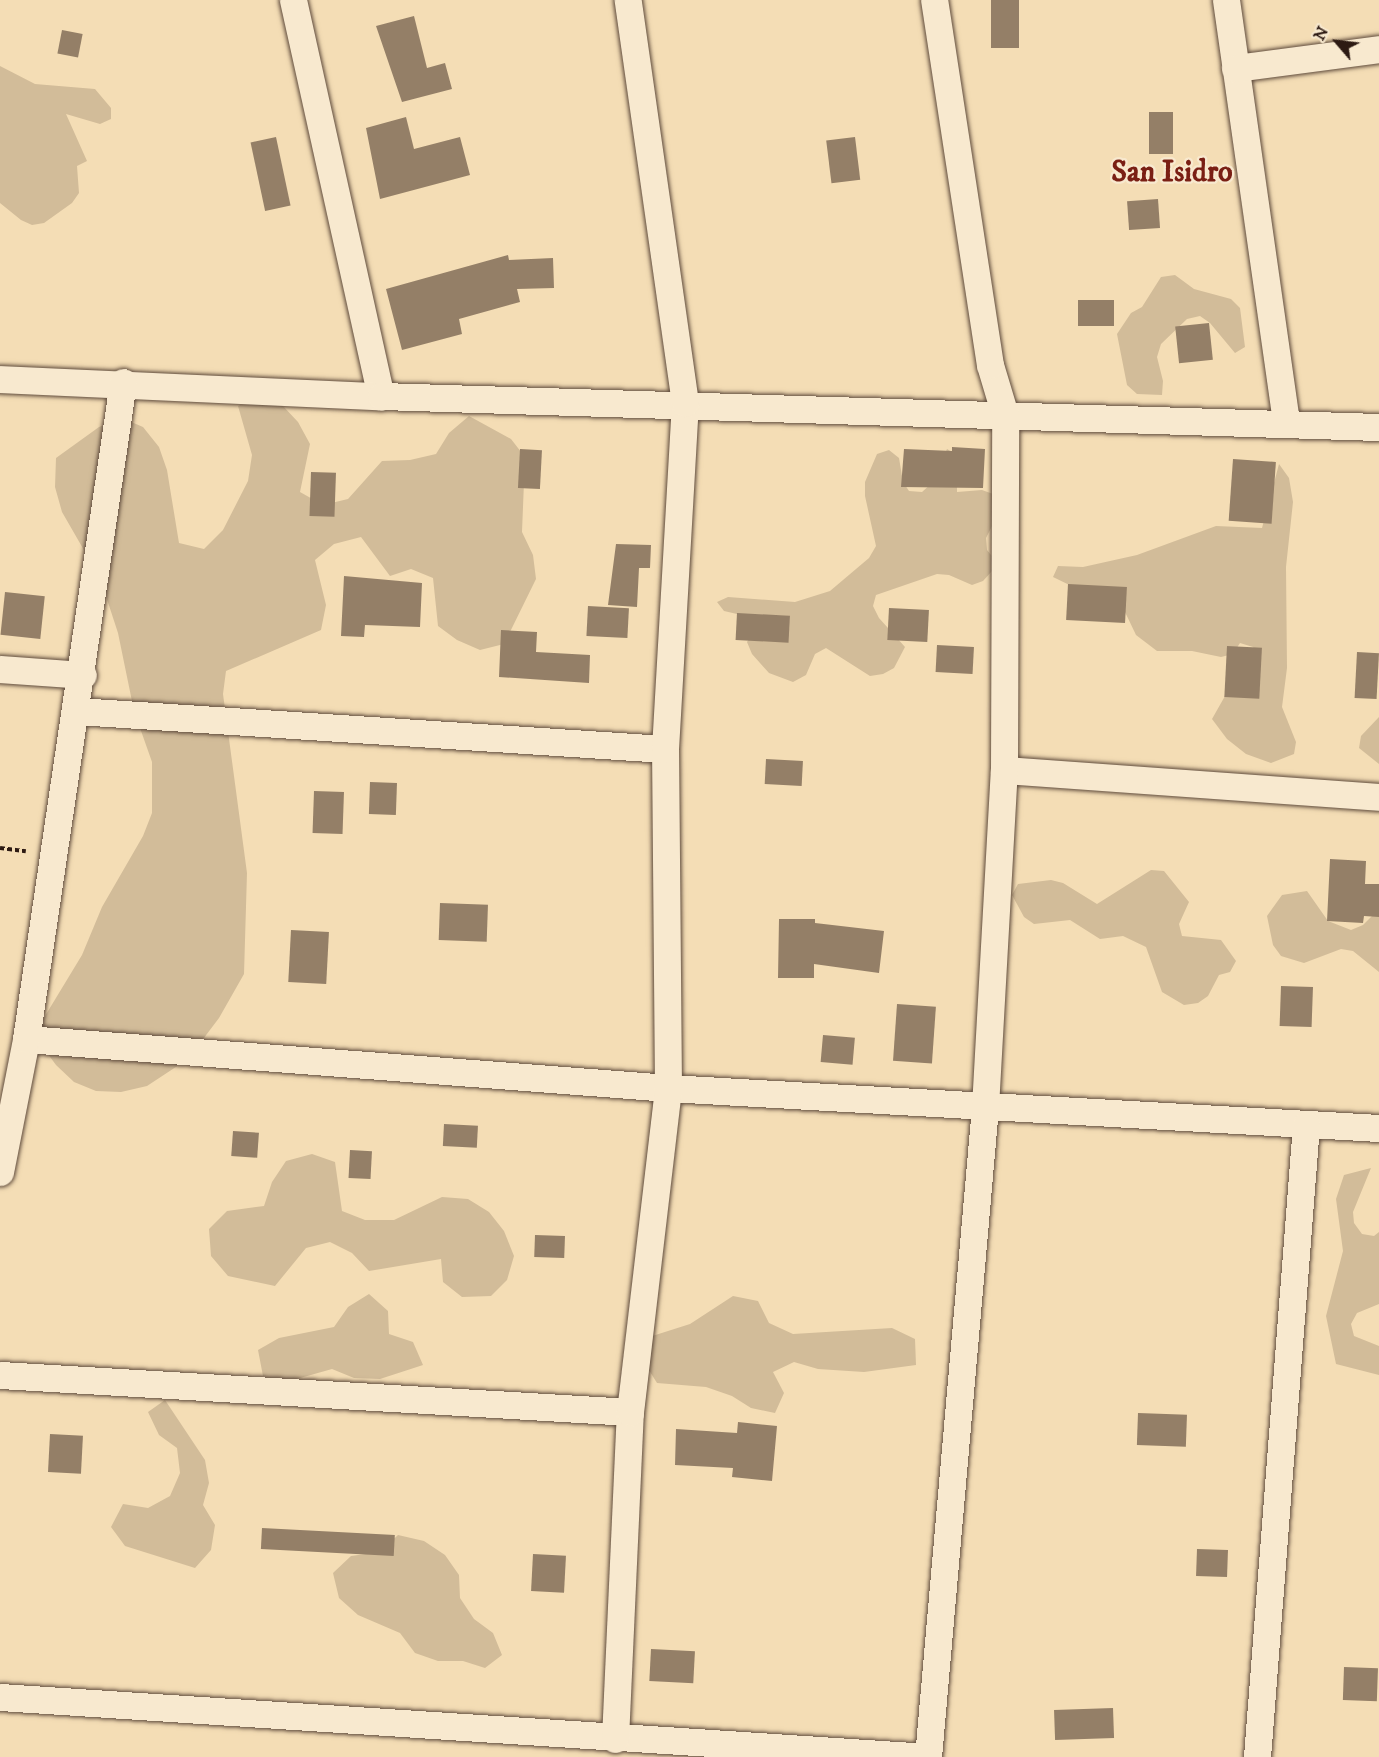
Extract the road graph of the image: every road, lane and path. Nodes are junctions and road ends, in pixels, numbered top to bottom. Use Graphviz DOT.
graph roads {
  1 [pos="293,0"];
  2 [pos="628,0"];
  3 [pos="934,0"];
  4 [pos="1226,0"];
  5 [pos="1379,50"];
  6 [pos="1235,68"];
  7 [pos="0,379"];
  8 [pos="123,382"];
  9 [pos="381,396"];
  10 [pos="686,404"];
  11 [pos="1005,415"];
  12 [pos="1286,421"];
  13 [pos="1379,427"];
  14 [pos="0,669"];
  15 [pos="83,675"];
  16 [pos="77,711"];
  17 [pos="665,749"];
  18 [pos="1004,770"];
  19 [pos="1379,797"];
  20 [pos="26,1039"];
  21 [pos="668,1088"];
  22 [pos="986,1107"];
  23 [pos="1306,1125"];
  24 [pos="1379,1128"];
  25 [pos="0,1172"];
  26 [pos="0,1375"];
  27 [pos="630,1412"];
  28 [pos="0,1697"];
  29 [pos="615,1739"];
  30 [pos="928,1757"];
  31 [pos="1257,1757"];
  1 -- 9 [label="street"];
  2 -- 10 [label="street"];
  3 -- 11 [label="street"];
  4 -- 6 [label="street"];
  5 -- 6 [label="street"];
  6 -- 12 [label="street"];
  7 -- 8 [label="street"];
  8 -- 9 [label="street"];
  8 -- 15 [label="street"];
  9 -- 10 [label="street"];
  10 -- 11 [label="street"];
  10 -- 17 [label="street"];
  11 -- 12 [label="street"];
  11 -- 18 [label="street"];
  12 -- 13 [label="street"];
  14 -- 15 [label="street"];
  15 -- 16 [label="street"];
  16 -- 17 [label="street"];
  16 -- 20 [label="street"];
  17 -- 21 [label="street"];
  18 -- 19 [label="street"];
  18 -- 22 [label="street"];
  20 -- 21 [label="street"];
  20 -- 25 [label="street"];
  21 -- 22 [label="street"];
  21 -- 27 [label="street"];
  22 -- 23 [label="street"];
  22 -- 30 [label="street"];
  23 -- 24 [label="street"];
  23 -- 31 [label="street"];
  26 -- 27 [label="street"];
  27 -- 29 [label="street"];
  28 -- 29 [label="street"];
  29 -- 30 [label="street"];
}
